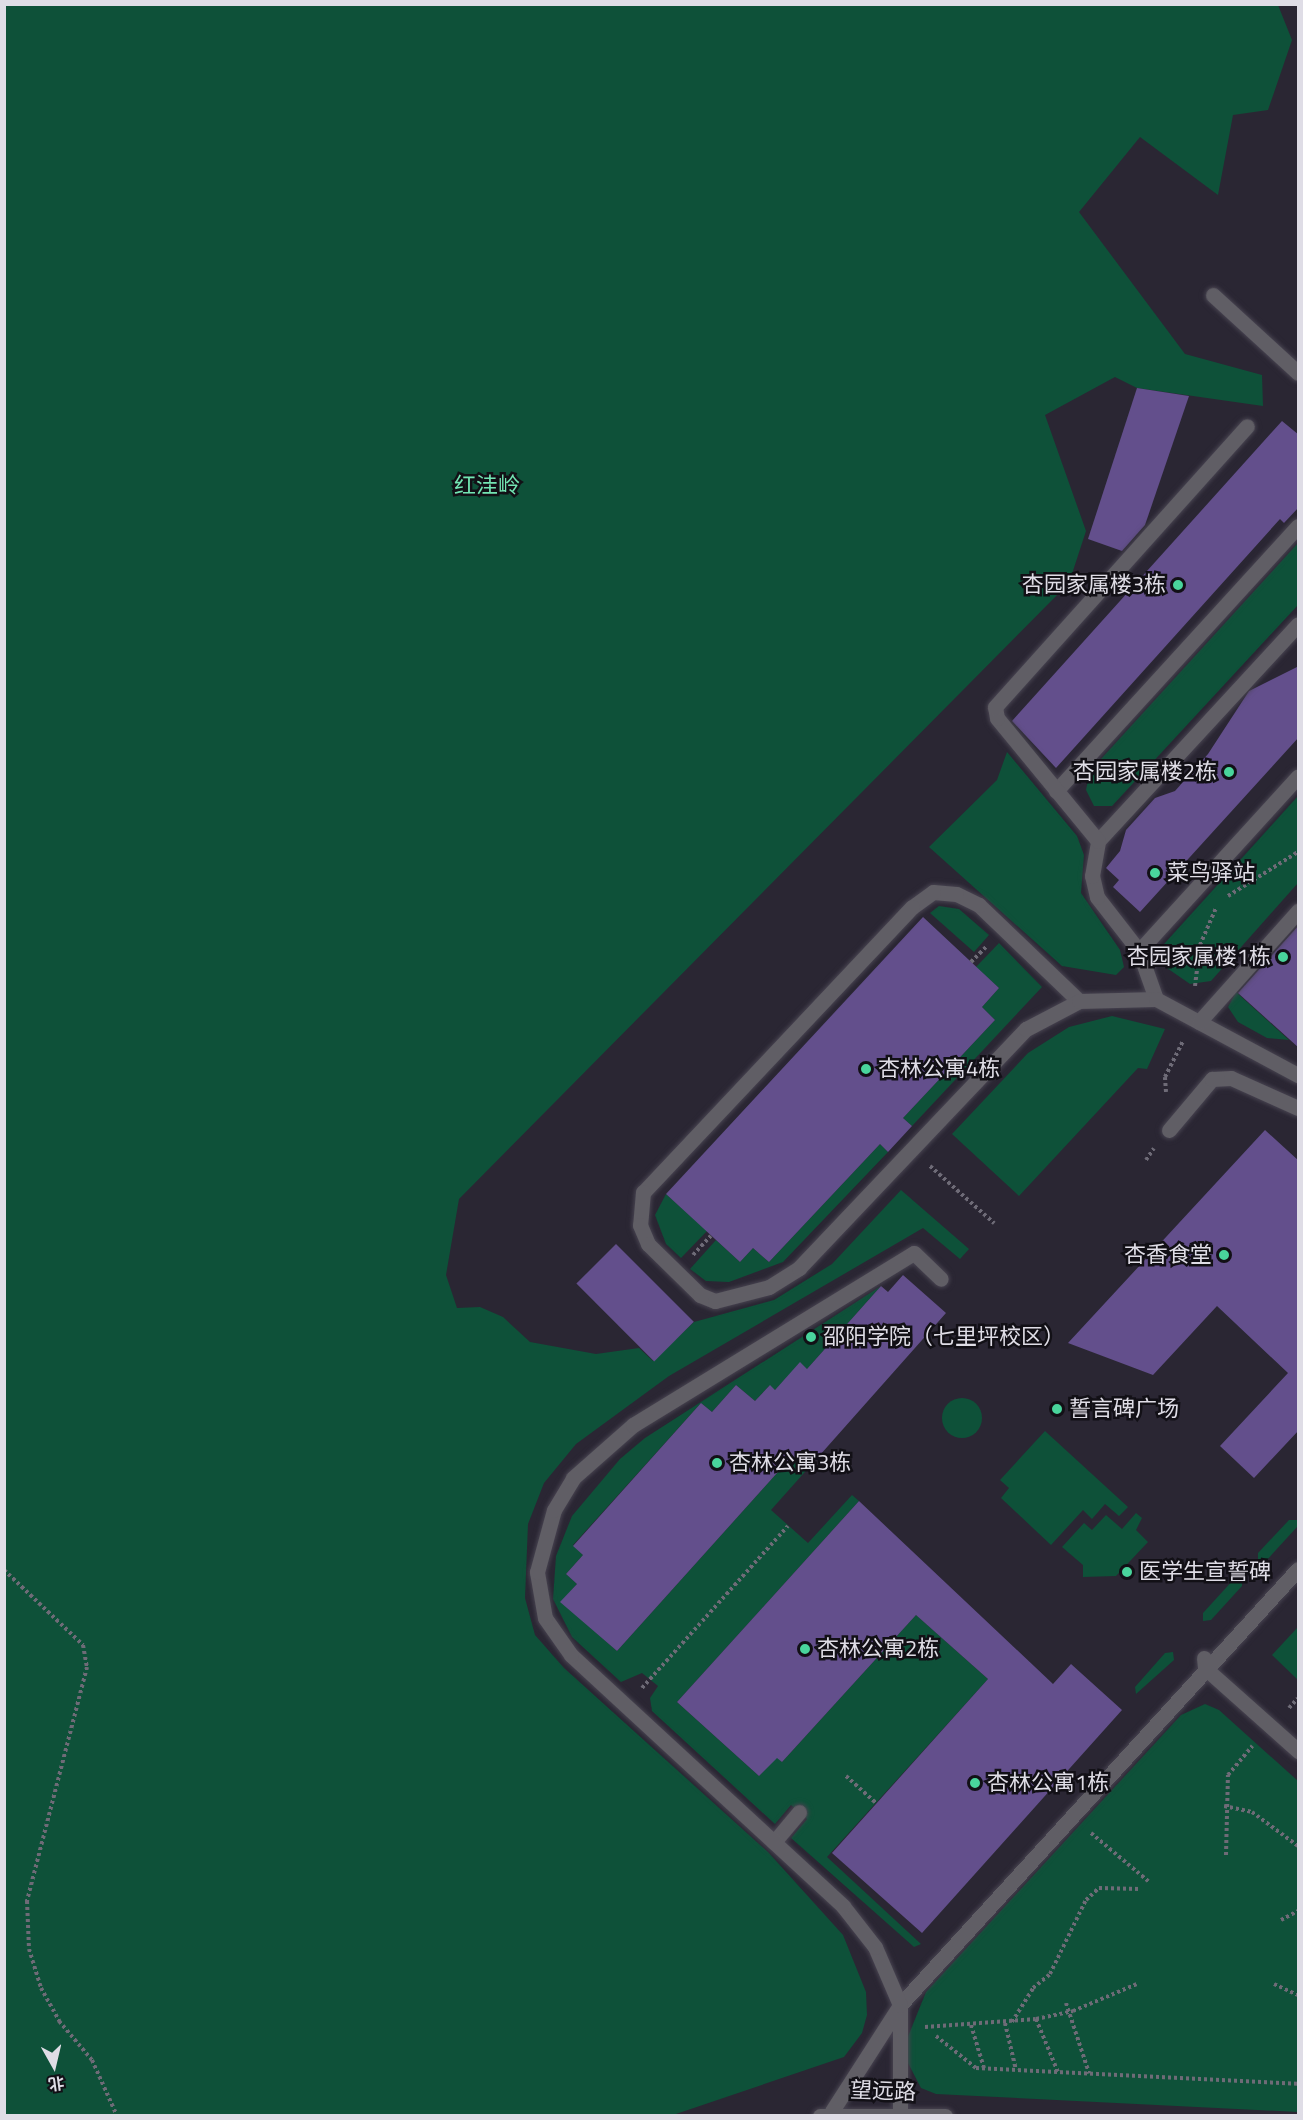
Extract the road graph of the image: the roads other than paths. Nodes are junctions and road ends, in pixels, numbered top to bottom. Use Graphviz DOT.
graph roads {
  1 [pos="1213,295"];
  2 [pos="1299,374"];
  3 [pos="1246,426"];
  4 [pos="1299,526"];
  5 [pos="1299,624"];
  6 [pos="1299,776"];
  7 [pos="1056,791"];
  8 [pos="1098,841"];
  9 [pos="1299,910"];
  10 [pos="1139,951"];
  11 [pos="1156,999"];
  12 [pos="1079,1001"];
  13 [pos="1199,1022"];
  14 [pos="1298,1074"];
  15 [pos="1299,1108"];
  16 [pos="1169,1130"];
  17 [pos="941,1279"];
  18 [pos="1299,1569"];
  19 [pos="1204,1662"];
  20 [pos="1299,1751"];
  21 [pos="799,1812"];
  22 [pos="774,1842"];
  23 [pos="900,2005"];
  24 [pos="826,2113"];
  25 [pos="900,2115"];
  26 [pos="945,2115"];
  1 -- 2 [label="lane"];
  3 -- 7 [label="lane"];
  4 -- 7 [label="lane"];
  5 -- 8 [label="lane"];
  6 -- 10 [label="lane"];
  7 -- 8 [label="lane"];
  8 -- 10 [label="lane"];
  9 -- 13 [label="lane"];
  10 -- 11 [label="lane"];
  11 -- 12 [label="lane"];
  11 -- 13 [label="lane"];
  12 -- 12 [label="lane"];
  13 -- 14 [label="lane"];
  15 -- 16 [label="lane"];
  17 -- 22 [label="lane"];
  18 -- 19 [label="lane"];
  19 -- 20 [label="lane"];
  19 -- 23 [label="lane"];
  21 -- 22 [label="lane"];
  22 -- 23 [label="lane"];
  23 -- 24 [label="lane"];
  23 -- 25 [label="lane"];
  24 -- 25 [label="lane, 望远路"];
  25 -- 26 [label="lane, 望远路"];
}
